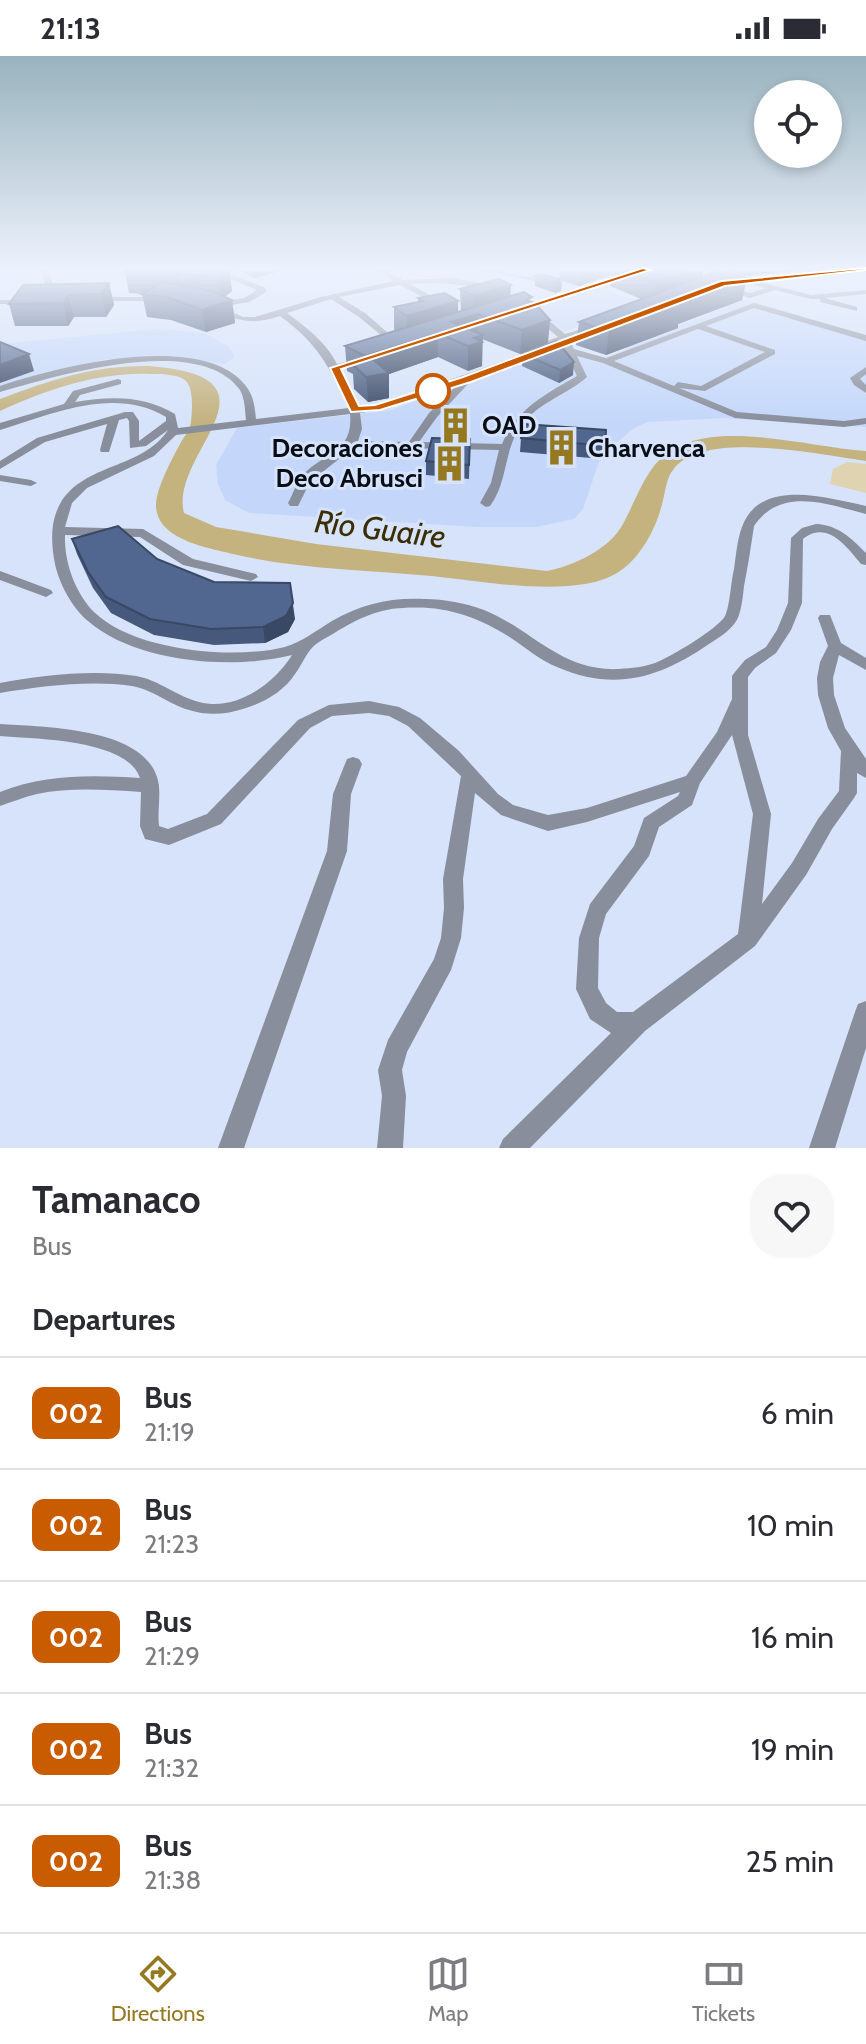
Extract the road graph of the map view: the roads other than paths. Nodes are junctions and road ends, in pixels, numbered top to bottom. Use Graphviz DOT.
graph roads {
  1 [pos="291,321"];
  2 [pos="369,321"];
  3 [pos="542,321"];
  4 [pos="710,321"];
  5 [pos="808,321"];
  6 [pos="600,326"];
  7 [pos="696,326"];
  8 [pos="866,338"];
  9 [pos="413,342"];
  10 [pos="566,344"];
  11 [pos="399,347"];
  12 [pos="386,351"];
  13 [pos="373,355"];
  14 [pos="608,361"];
  15 [pos="335,368"];
  16 [pos="866,370"];
  17 [pos="467,380"];
  18 [pos="118,382"];
  19 [pos="0,389"];
  20 [pos="866,390"];
  21 [pos="67,407"];
  22 [pos="355,410"];
  23 [pos="114,419"];
  24 [pos="866,421"];
  25 [pos="251,423"];
  26 [pos="1,426"];
  27 [pos="178,428"];
  28 [pos="351,444"];
  29 [pos="412,445"];
  30 [pos="505,447"];
  31 [pos="105,450"];
  32 [pos="0,466"];
  33 [pos="0,478"];
  34 [pos="31,483"];
  35 [pos="294,503"];
  36 [pos="486,503"];
  37 [pos="866,510"];
  38 [pos="58,531"];
  39 [pos="866,561"];
  40 [pos="0,575"];
  41 [pos="251,577"];
  42 [pos="46,593"];
  43 [pos="825,618"];
  44 [pos="308,642"];
  45 [pos="835,646"];
  46 [pos="866,665"];
  47 [pos="0,688"];
  48 [pos="740,699"];
  49 [pos="0,730"];
  50 [pos="849,752"];
  51 [pos="353,764"];
  52 [pos="866,771"];
  53 [pos="469,777"];
  54 [pos="692,781"];
  55 [pos="151,786"];
  56 [pos="0,799"];
  57 [pos="748,939"];
  58 [pos="866,1012"];
  59 [pos="637,1023"];
  60 [pos="231,1148"];
  61 [pos="390,1148"];
  62 [pos="512,1148"];
  63 [pos="822,1148"];
  1 -- 15 [label="street"];
  2 -- 11 [label="street"];
  3 -- 10 [label="street"];
  4 -- 7 [label="street"];
  5 -- 8 [label="street"];
  6 -- 10 [label="street"];
  7 -- 14 [label="street"];
  7 -- 14 [label="street"];
  9 -- 11 [label="street"];
  10 -- 14 [label="street"];
  10 -- 17 [label="street"];
  10 -- 22 [label="street"];
  10 -- 30 [label="street"];
  11 -- 12 [label="street"];
  13 -- 15 [label="street"];
  14 -- 24 [label="street"];
  15 -- 22 [label="street"];
  16 -- 20 [label="street"];
  17 -- 22 [label="street"];
  17 -- 29 [label="street"];
  18 -- 21 [label="street"];
  19 -- 25 [label="street"];
  21 -- 26 [label="street"];
  21 -- 27 [label="street"];
  22 -- 25 [label="street"];
  22 -- 28 [label="street"];
  23 -- 27 [label="street"];
  23 -- 31 [label="street"];
  23 -- 32 [label="street"];
  25 -- 27 [label="street"];
  27 -- 38 [label="street"];
  28 -- 29 [label="street"];
  28 -- 35 [label="street"];
  29 -- 30 [label="street"];
  30 -- 36 [label="street"];
  33 -- 34 [label="street"];
  37 -- 44 [label="street"];
  38 -- 41 [label="street"];
  38 -- 44 [label="street"];
  39 -- 48 [label="street"];
  40 -- 42 [label="street"];
  43 -- 45 [label="street"];
  44 -- 47 [label="street"];
  45 -- 46 [label="street"];
  45 -- 50 [label="street"];
  48 -- 54 [label="street"];
  48 -- 57 [label="street"];
  49 -- 55 [label="street"];
  50 -- 52 [label="street"];
  50 -- 57 [label="street"];
  51 -- 60 [label="street"];
  53 -- 54 [label="street"];
  53 -- 55 [label="street"];
  53 -- 61 [label="street"];
  54 -- 59 [label="street"];
  55 -- 56 [label="street"];
  57 -- 59 [label="street"];
  58 -- 63 [label="street"];
  59 -- 62 [label="street"];
}
